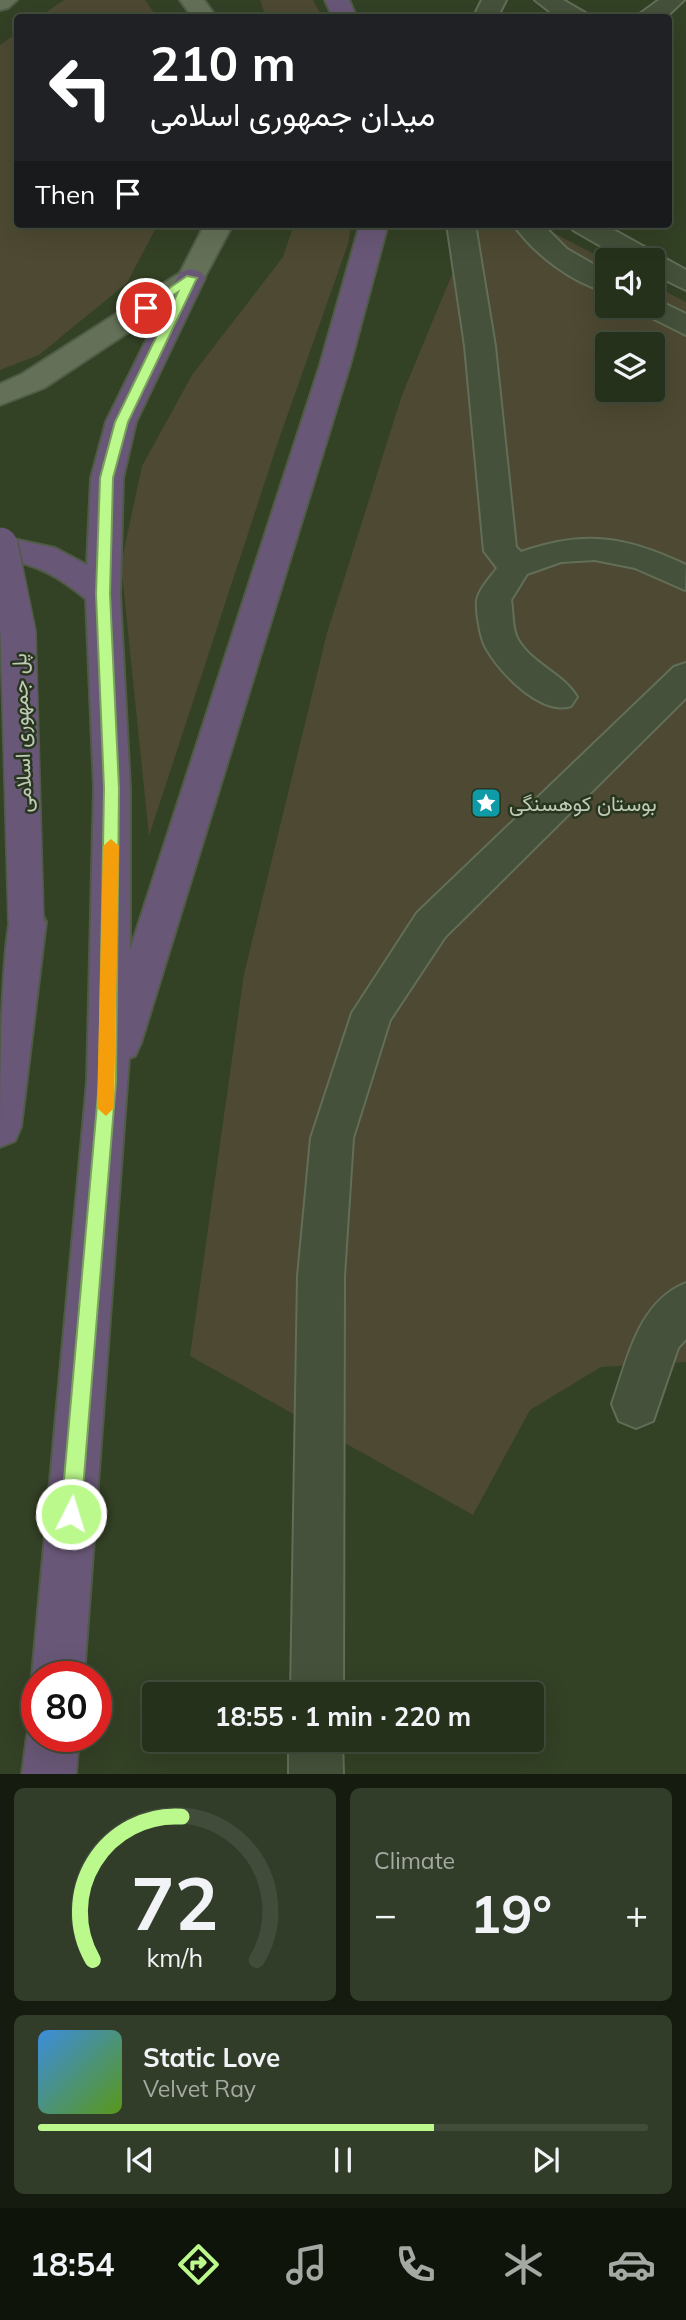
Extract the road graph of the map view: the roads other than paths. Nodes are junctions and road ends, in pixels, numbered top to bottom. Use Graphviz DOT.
graph roads {
  1 [pos="5,0"];
  2 [pos="0,3"];
  3 [pos="535,3"];
  4 [pos="570,14"];
  5 [pos="217,228"];
  6 [pos="373,228"];
  7 [pos="462,228"];
  8 [pos="531,228"];
  9 [pos="590,228"];
  10 [pos="626,248"];
  11 [pos="665,270"];
  12 [pos="595,276"];
  13 [pos="191,278"];
  14 [pos="686,281"];
  15 [pos="665,314"];
  16 [pos="686,326"];
  17 [pos="0,395"];
  18 [pos="0,547"];
  19 [pos="515,566"];
  20 [pos="685,578"];
  21 [pos="103,594"];
  22 [pos="686,676"];
  23 [pos="559,697"];
  24 [pos="108,1082"];
  25 [pos="0,1127"];
  26 [pos="677,1325"];
  27 [pos="636,1404"];
  28 [pos="59,1661"];
  29 [pos="317,1682"];
  30 [pos="51,1752"];
  31 [pos="316,1752"];
  32 [pos="49,1774"];
  33 [pos="316,1774"];
  1 -- 2 [label="main road"];
  3 -- 4 [label="street"];
  5 -- 13 [label="main road"];
  6 -- 24 [label="highway"];
  7 -- 19 [label="street"];
  8 -- 12 [label="street"];
  9 -- 10 [label="street"];
  11 -- 14 [label="street"];
  13 -- 17 [label="main road"];
  13 -- 21 [label="highway"];
  15 -- 16 [label="street"];
  18 -- 21 [label="highway"];
  18 -- 25 [label="highway, پل جمهوری اسلامی, bridge"];
  19 -- 20 [label="street"];
  19 -- 23 [label="street"];
  21 -- 24 [label="highway"];
  22 -- 29 [label="street"];
  24 -- 28 [label="highway"];
  26 -- 27 [label="street"];
  30 -- 32 [label="highway"];
  31 -- 33 [label="street"];
}
